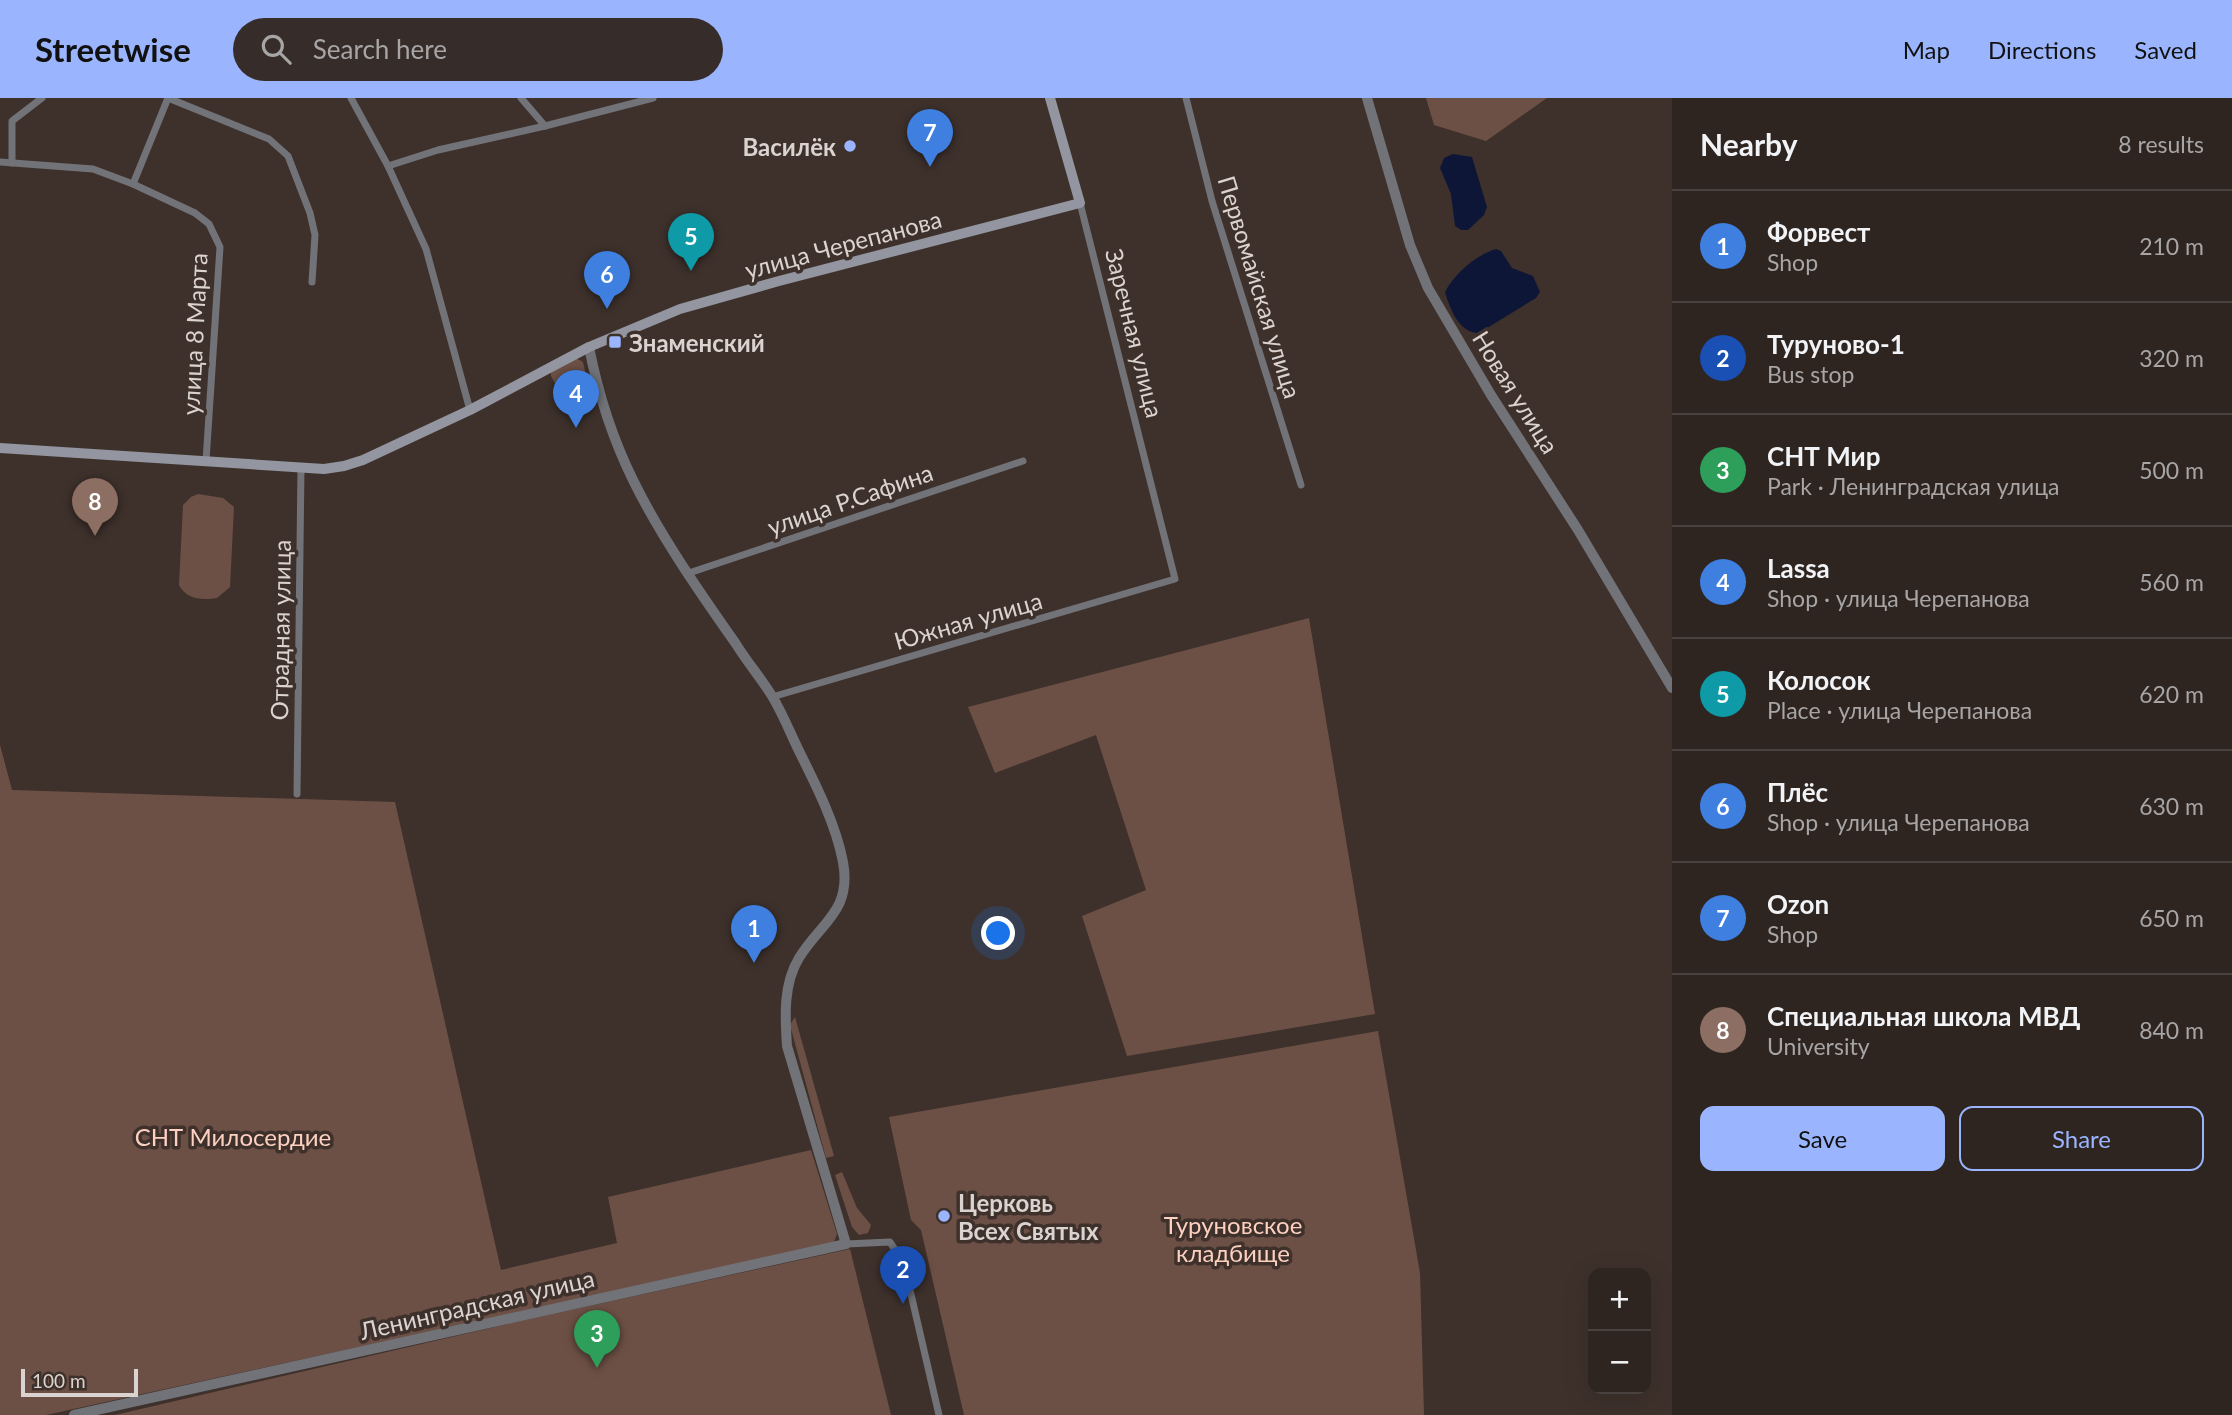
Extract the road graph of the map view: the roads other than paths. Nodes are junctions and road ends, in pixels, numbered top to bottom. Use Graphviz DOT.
graph roads {
  1 [pos="42,98"];
  2 [pos="168,98"];
  3 [pos="351,98"];
  4 [pos="521,98"];
  5 [pos="653,98"];
  6 [pos="1050,98"];
  7 [pos="1186,98"];
  8 [pos="1367,98"];
  9 [pos="545,126"];
  10 [pos="0,162"];
  11 [pos="12,163"];
  12 [pos="388,166"];
  13 [pos="133,184"];
  14 [pos="1080,203"];
  15 [pos="312,282"];
  16 [pos="589,347"];
  17 [pos="470,410"];
  18 [pos="0,448"];
  19 [pos="206,461"];
  20 [pos="1023,461"];
  21 [pos="301,467"];
  22 [pos="1301,485"];
  23 [pos="689,573"];
  24 [pos="1175,579"];
  25 [pos="1672,688"];
  26 [pos="772,697"];
  27 [pos="297,794"];
  28 [pos="846,1244"];
  29 [pos="74,1415"];
  30 [pos="939,1415"];
  1 -- 11 [label="street"];
  2 -- 13 [label="street"];
  2 -- 15 [label="street"];
  3 -- 12 [label="street"];
  4 -- 9 [label="street"];
  5 -- 9 [label="street"];
  6 -- 14 [label="main road, Заречная улица"];
  7 -- 22 [label="street, Первомайская улица"];
  8 -- 25 [label="street, Новая улица"];
  9 -- 12 [label="street"];
  10 -- 11 [label="street, улица 8 Марта"];
  11 -- 13 [label="street, улица 8 Марта"];
  12 -- 17 [label="street"];
  13 -- 19 [label="street, улица 8 Марта"];
  14 -- 16 [label="main road, улица Черепанова"];
  14 -- 24 [label="street, Заречная улица"];
  16 -- 17 [label="main road, улица Черепанова"];
  16 -- 23 [label="street"];
  17 -- 21 [label="main road, улица Черепанова"];
  18 -- 19 [label="main road, улица Черепанова"];
  19 -- 21 [label="main road, улица Черепанова"];
  20 -- 23 [label="street, улица Р.Сафина"];
  21 -- 27 [label="street, Отрадная улица"];
  23 -- 26 [label="street"];
  24 -- 26 [label="street, Южная улица"];
  26 -- 28 [label="street"];
  28 -- 29 [label="street, Ленинградская улица"];
  28 -- 30 [label="street, Ленинградская улица"];
}
